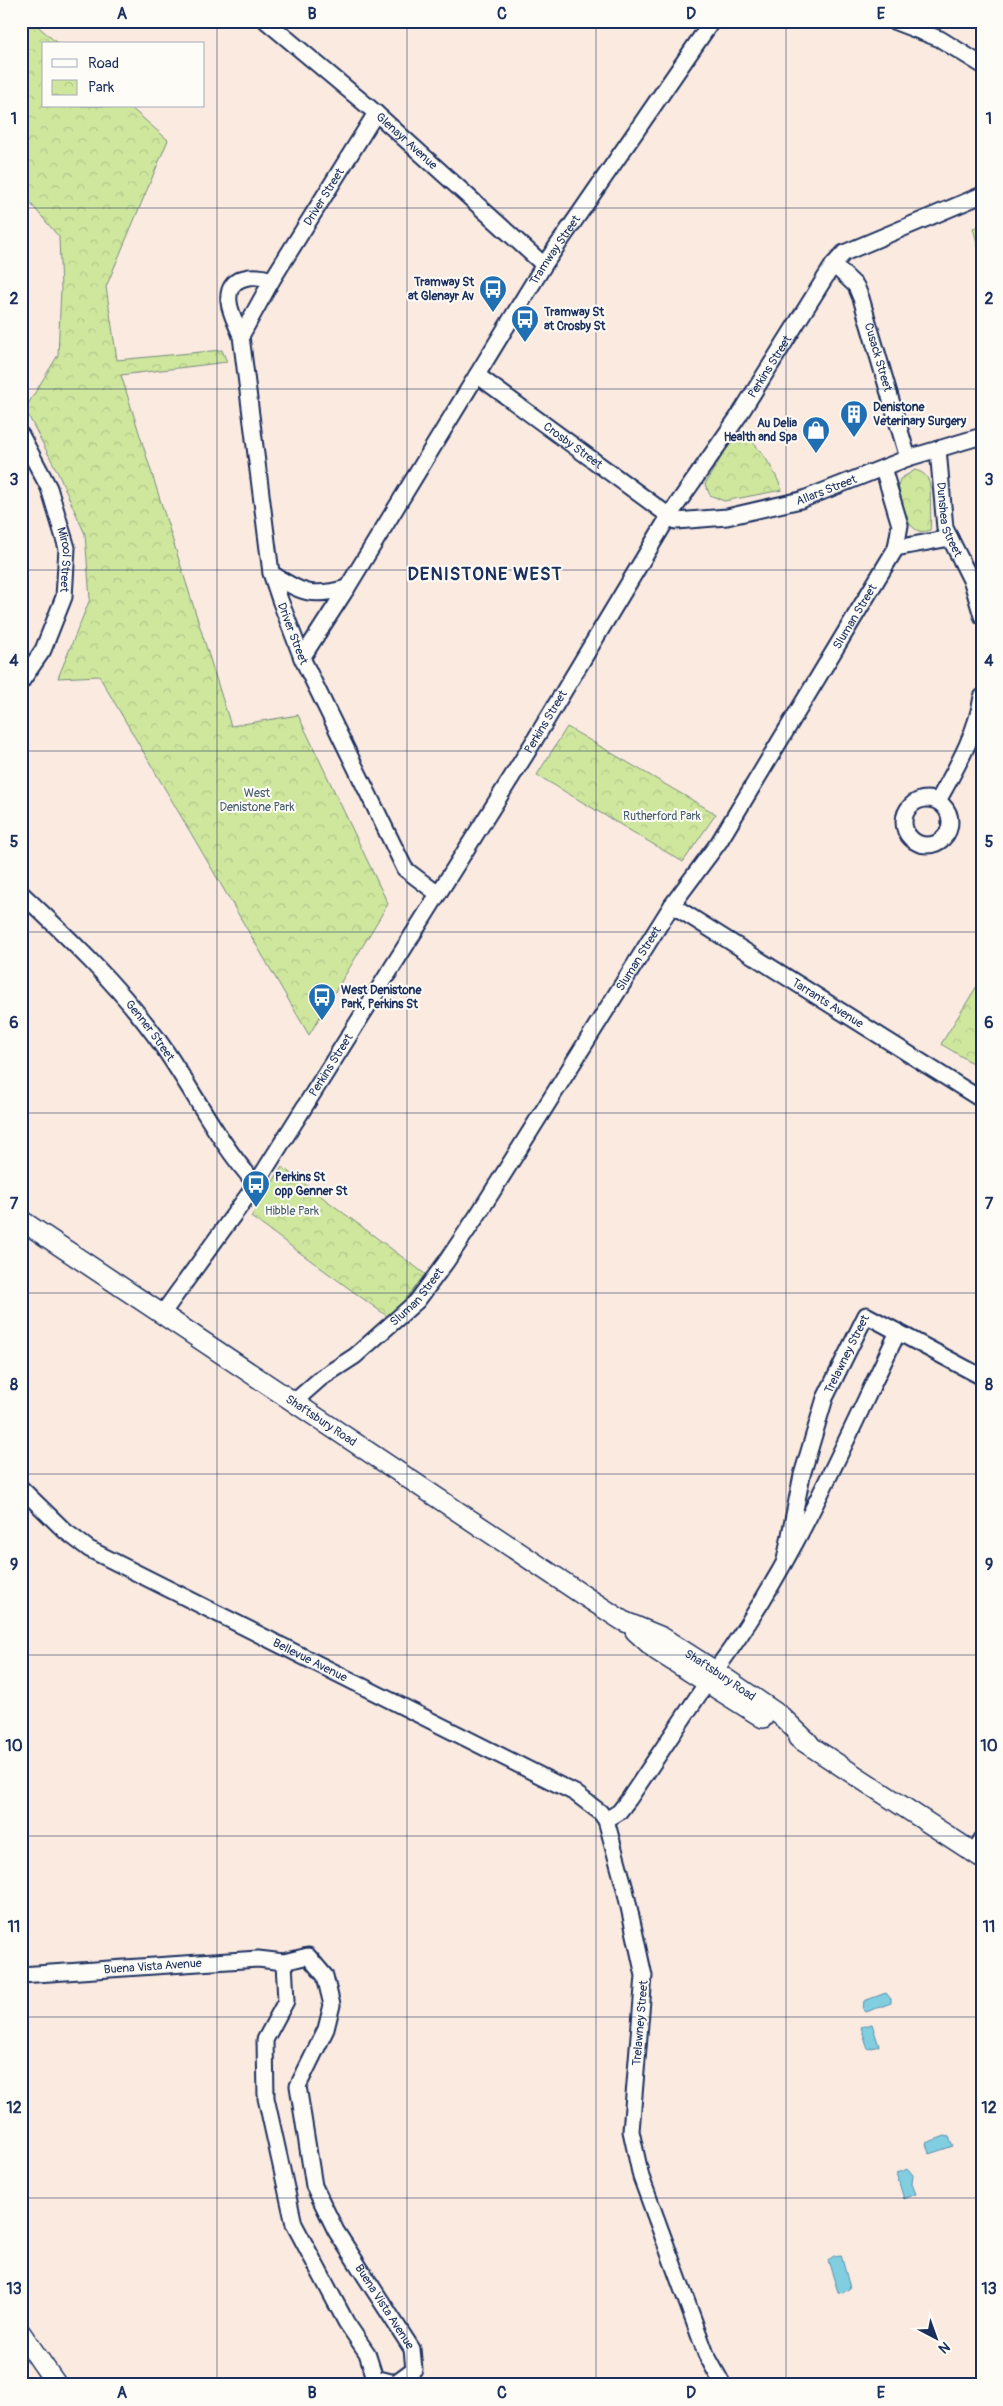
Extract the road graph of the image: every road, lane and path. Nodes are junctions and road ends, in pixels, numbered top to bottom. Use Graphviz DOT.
graph roads {
  1 [pos="266,21"];
  2 [pos="712,21"];
  3 [pos="893,21"];
  4 [pos="982,65"];
  5 [pos="376,113"];
  6 [pos="982,195"];
  7 [pos="544,265"];
  8 [pos="834,265"];
  9 [pos="272,280"];
  10 [pos="241,336"];
  11 [pos="476,376"];
  12 [pos="21,435"];
  13 [pos="982,436"];
  14 [pos="938,449"];
  15 [pos="908,458"];
  16 [pos="883,468"];
  17 [pos="668,516"];
  18 [pos="950,538"];
  19 [pos="896,548"];
  20 [pos="271,573"];
  21 [pos="348,588"];
  22 [pos="982,616"];
  23 [pos="302,658"];
  24 [pos="21,682"];
  25 [pos="982,697"];
  26 [pos="938,802"];
  27 [pos="21,893"];
  28 [pos="438,894"];
  29 [pos="672,905"];
  30 [pos="982,1100"];
  31 [pos="256,1184"];
  32 [pos="21,1220"];
  33 [pos="162,1314"];
  34 [pos="898,1332"];
  35 [pos="982,1377"];
  36 [pos="295,1401"];
  37 [pos="21,1488"];
  38 [pos="785,1560"];
  39 [pos="711,1677"];
  40 [pos="606,1820"];
  41 [pos="979,1850"];
  42 [pos="284,1962"];
  43 [pos="21,1975"];
  44 [pos="21,2333"];
  45 [pos="57,2385"];
  46 [pos="723,2385"];
  1 -- 5 [label="street, Glenayr Avenue"];
  2 -- 7 [label="street, Tramway Street"];
  3 -- 4 [label="street"];
  5 -- 7 [label="street, Glenayr Avenue"];
  5 -- 9 [label="street, Driver Street"];
  6 -- 8 [label="street, Perkins Street"];
  7 -- 11 [label="street, Tramway Street"];
  8 -- 15 [label="street, Cusack Street"];
  8 -- 17 [label="street, Perkins Street"];
  9 -- 10 [label="street, Driver Street"];
  9 -- 10 [label="street, Driver Street"];
  10 -- 20 [label="street, Driver Street"];
  11 -- 17 [label="street, Crosby Street"];
  11 -- 21 [label="street, Tramway Street"];
  12 -- 24 [label="street, Mirool Street"];
  13 -- 14 [label="street, Allars Street"];
  14 -- 15 [label="street, Allars Street"];
  14 -- 18 [label="street, Dunshea Street"];
  15 -- 16 [label="street, Allars Street"];
  16 -- 17 [label="street, Allars Street"];
  16 -- 19 [label="street, Sluman Street"];
  17 -- 28 [label="street, Perkins Street"];
  18 -- 19 [label="street"];
  18 -- 22 [label="street, Dunshea Street"];
  19 -- 29 [label="street, Sluman Street"];
  20 -- 21 [label="street"];
  20 -- 23 [label="street, Driver Street"];
  21 -- 23 [label="street, Tramway Street"];
  23 -- 28 [label="street, Driver Street"];
  25 -- 26 [label="street"];
  27 -- 31 [label="street, Genner Street"];
  28 -- 31 [label="street, Perkins Street"];
  29 -- 30 [label="street, Tarrants Avenue"];
  29 -- 36 [label="street, Sluman Street"];
  31 -- 33 [label="street, Perkins Street"];
  32 -- 33 [label="street, Shaftsbury Road"];
  33 -- 36 [label="street, Shaftsbury Road"];
  34 -- 35 [label="street"];
  34 -- 38 [label="street, Trelawney Street"];
  34 -- 38 [label="street, Trelawney Street"];
  36 -- 39 [label="street, Shaftsbury Road"];
  37 -- 40 [label="street, Bellevue Avenue"];
  38 -- 39 [label="street, Trelawney Street"];
  39 -- 40 [label="street, Trelawney Street"];
  39 -- 41 [label="street, Shaftsbury Road"];
  40 -- 46 [label="street, Trelawney Street"];
  42 -- 42 [label="street, Buena Vista Avenue"];
  42 -- 43 [label="street, Buena Vista Avenue"];
  44 -- 45 [label="street"];
}
